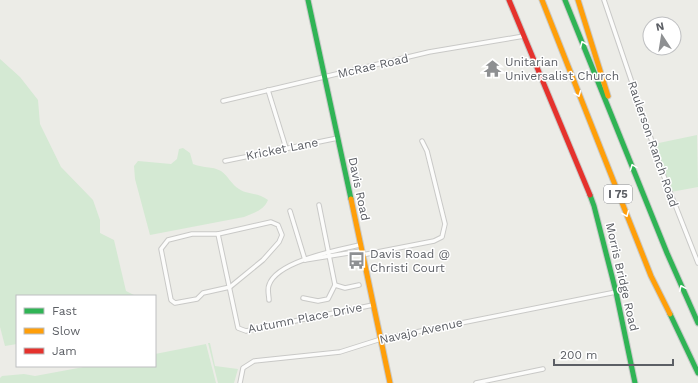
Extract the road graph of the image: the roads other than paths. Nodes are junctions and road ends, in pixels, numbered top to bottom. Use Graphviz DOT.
graph roads {
  1 [pos="308,0"];
  2 [pos="509,0"];
  3 [pos="541,0"];
  4 [pos="565,0"];
  5 [pos="578,0"];
  6 [pos="604,0"];
  7 [pos="524,36"];
  8 [pos="324,77"];
  9 [pos="268,90"];
  10 [pos="223,101"];
  11 [pos="338,138"];
  12 [pos="422,141"];
  13 [pos="624,145"];
  14 [pos="286,148"];
  15 [pos="225,161"];
  16 [pos="318,205"];
  17 [pos="290,211"];
  18 [pos="218,234"];
  19 [pos="361,250"];
  20 [pos="330,252"];
  21 [pos="331,257"];
  22 [pos="305,260"];
  23 [pos="698,263"];
  24 [pos="335,285"];
  25 [pos="359,285"];
  26 [pos="230,287"];
  27 [pos="616,292"];
  28 [pos="303,298"];
  29 [pos="269,300"];
  30 [pos="373,305"];
  31 [pos="698,323"];
  32 [pos="381,339"];
  33 [pos="543,369"];
  34 [pos="698,373"];
  35 [pos="240,383"];
  36 [pos="390,383"];
  37 [pos="476,383"];
  38 [pos="636,383"];
  1 -- 8 [label="main road, Davis Road"];
  2 -- 7 [label="main road, Morris Bridge Road"];
  3 -- 34 [label="main road, I 75, one-way"];
  13 -- 4 [label="main road, I 75, one-way"];
  5 -- 13 [label="main road"];
  6 -- 23 [label="street, Raulerson Ranch Road"];
  7 -- 8 [label="street, McRae Road"];
  7 -- 27 [label="main road, Morris Bridge Road"];
  8 -- 9 [label="street, McRae Road"];
  8 -- 11 [label="main road, Davis Road"];
  9 -- 10 [label="street, McRae Road"];
  9 -- 14 [label="street"];
  11 -- 14 [label="street, Kricket Lane"];
  11 -- 19 [label="main road, Davis Road"];
  12 -- 19 [label="street"];
  31 -- 13 [label="main road, I 75, one-way"];
  14 -- 15 [label="street, Kricket Lane"];
  16 -- 20 [label="street"];
  17 -- 22 [label="street"];
  18 -- 26 [label="street, Autumn Place Drive"];
  18 -- 26 [label="street"];
  18 -- 26 [label="street"];
  19 -- 20 [label="street"];
  19 -- 21 [label="street"];
  19 -- 30 [label="main road, Davis Road"];
  20 -- 21 [label="street"];
  20 -- 22 [label="street"];
  21 -- 22 [label="street"];
  21 -- 24 [label="street"];
  22 -- 29 [label="street"];
  24 -- 25 [label="street"];
  24 -- 28 [label="street"];
  26 -- 30 [label="street, Autumn Place Drive"];
  27 -- 32 [label="street, Navajo Avenue"];
  27 -- 38 [label="main road, Morris Bridge Road"];
  30 -- 32 [label="main road, Davis Road"];
  32 -- 35 [label="street, Navajo Avenue"];
  32 -- 36 [label="main road, Davis Road"];
  33 -- 37 [label="street"];
}
